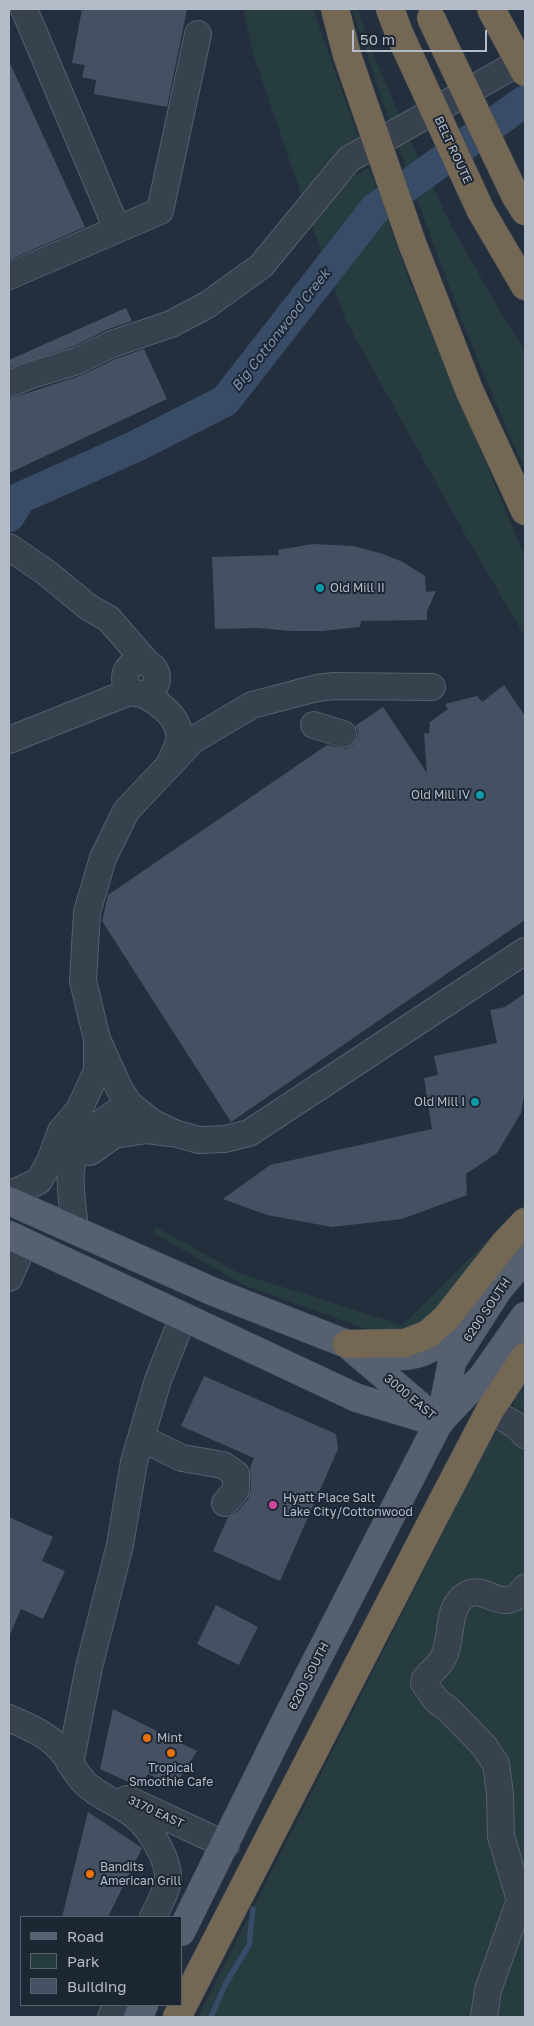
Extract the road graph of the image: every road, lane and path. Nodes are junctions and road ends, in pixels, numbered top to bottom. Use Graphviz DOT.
graph roads {
  1 [pos="24,9"];
  2 [pos="335,9"];
  3 [pos="491,9"];
  4 [pos="430,13"];
  5 [pos="394,21"];
  6 [pos="198,34"];
  7 [pos="525,59"];
  8 [pos="525,72"];
  9 [pos="520,203"];
  10 [pos="117,229"];
  11 [pos="9,276"];
  12 [pos="525,286"];
  13 [pos="9,384"];
  14 [pos="525,510"];
  15 [pos="17,553"];
  16 [pos="139,681"];
  17 [pos="432,687"];
  18 [pos="314,725"];
  19 [pos="212,729"];
  20 [pos="9,730"];
  21 [pos="343,734"];
  22 [pos="9,740"];
  23 [pos="169,766"];
  24 [pos="525,951"];
  25 [pos="97,1039"];
  26 [pos="124,1096"];
  27 [pos="61,1131"];
  28 [pos="174,1133"];
  29 [pos="71,1182"];
  30 [pos="9,1195"];
  31 [pos="9,1201"];
  32 [pos="525,1222"];
  33 [pos="75,1230"];
  34 [pos="16,1239"];
  35 [pos="525,1258"];
  36 [pos="9,1278"];
  37 [pos="498,1290"];
  38 [pos="525,1316"];
  39 [pos="183,1317"];
  40 [pos="347,1344"];
  41 [pos="525,1357"];
  42 [pos="490,1410"];
  43 [pos="439,1422"];
  44 [pos="525,1435"];
  45 [pos="141,1438"];
  46 [pos="225,1503"];
  47 [pos="525,1588"];
  48 [pos="9,1718"];
  49 [pos="77,1773"];
  50 [pos="226,1845"];
  51 [pos="522,1896"];
  52 [pos="153,1916"];
  53 [pos="182,1930"];
  54 [pos="177,2017"];
  55 [pos="484,2017"];
  1 -- 10 [label="street"];
  2 -- 14 [label="highway, bridge"];
  3 -- 8 [label="highway, bridge"];
  4 -- 9 [label="highway, bridge"];
  5 -- 12 [label="highway, BELT ROUTE, bridge"];
  6 -- 10 [label="street"];
  7 -- 13 [label="street"];
  10 -- 11 [label="street"];
  15 -- 16 [label="street"];
  16 -- 19 [label="street"];
  16 -- 20 [label="street"];
  16 -- 22 [label="street"];
  16 -- 23 [label="street"];
  17 -- 19 [label="street"];
  18 -- 21 [label="street"];
  19 -- 23 [label="street"];
  23 -- 25 [label="street"];
  24 -- 28 [label="street"];
  25 -- 26 [label="street"];
  25 -- 27 [label="street"];
  26 -- 27 [label="street"];
  26 -- 28 [label="street"];
  26 -- 29 [label="street"];
  27 -- 30 [label="street"];
  28 -- 29 [label="street"];
  29 -- 33 [label="street"];
  31 -- 33 [label="main road, 3000 EAST"];
  32 -- 40 [label="highway"];
  33 -- 40 [label="main road, 3000 EAST"];
  34 -- 36 [label="street"];
  34 -- 39 [label="main road, 3000 EAST"];
  35 -- 37 [label="main road, 6200 SOUTH"];
  37 -- 40 [label="main road"];
  37 -- 43 [label="main road, 6200 SOUTH"];
  38 -- 43 [label="main road, 6200 SOUTH"];
  39 -- 43 [label="main road, 3000 EAST"];
  39 -- 45 [label="street"];
  40 -- 43 [label="main road, 3000 EAST"];
  41 -- 42 [label="highway"];
  42 -- 44 [label="street"];
  42 -- 54 [label="highway"];
  43 -- 50 [label="main road, 6200 SOUTH"];
  45 -- 46 [label="street"];
  45 -- 49 [label="street"];
  47 -- 51 [label="street"];
  48 -- 49 [label="street, 3170 EAST"];
  49 -- 50 [label="street, 3170 EAST"];
  49 -- 52 [label="street, 3170 EAST"];
  50 -- 53 [label="main road, 6200 SOUTH"];
  51 -- 55 [label="street"];
}
